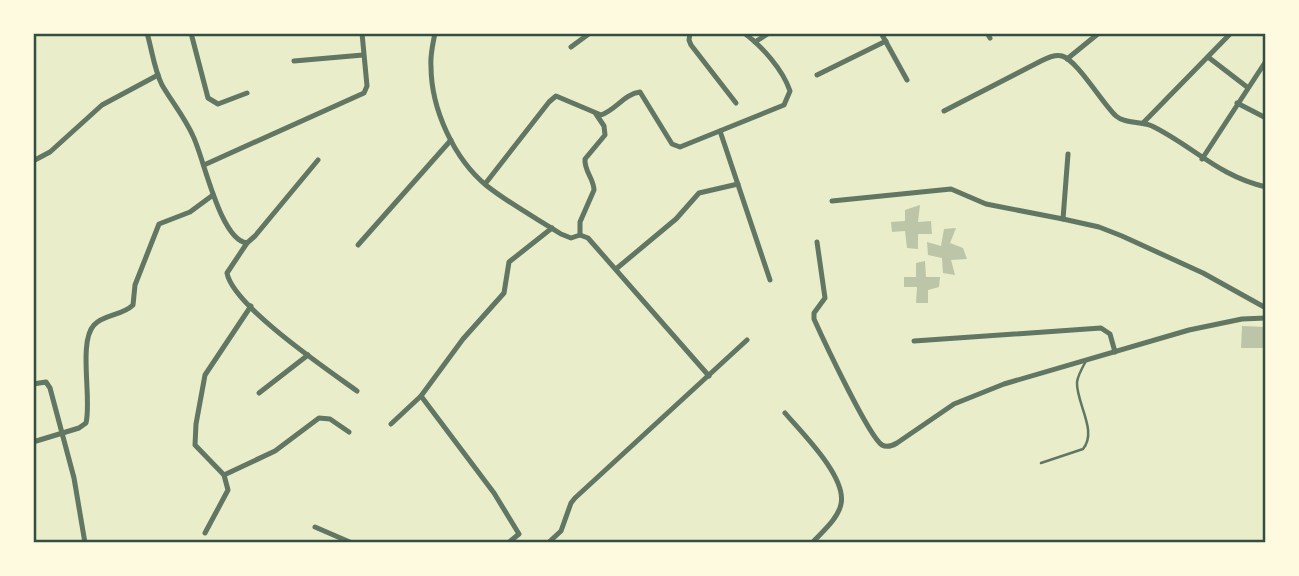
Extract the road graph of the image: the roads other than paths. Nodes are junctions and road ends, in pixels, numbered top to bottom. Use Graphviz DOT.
graph roads {
  1 [pos="147,33"];
  2 [pos="191,33"];
  3 [pos="362,33"];
  4 [pos="435,33"];
  5 [pos="590,33"];
  6 [pos="744,33"];
  7 [pos="769,33"];
  8 [pos="881,33"];
  9 [pos="1099,33"];
  10 [pos="1231,33"];
  11 [pos="689,34"];
  12 [pos="755,41"];
  13 [pos="886,41"];
  14 [pos="571,47"];
  15 [pos="363,55"];
  16 [pos="1208,57"];
  17 [pos="1067,59"];
  18 [pos="294,61"];
  19 [pos="1266,61"];
  20 [pos="158,75"];
  21 [pos="817,75"];
  22 [pos="907,80"];
  23 [pos="1247,87"];
  24 [pos="247,93"];
  25 [pos="736,103"];
  26 [pos="1237,103"];
  27 [pos="944,111"];
  28 [pos="596,114"];
  29 [pos="1266,118"];
  30 [pos="1143,123"];
  31 [pos="720,131"];
  32 [pos="451,141"];
  33 [pos="1068,153"];
  34 [pos="1202,159"];
  35 [pos="317,160"];
  36 [pos="33,161"];
  37 [pos="204,165"];
  38 [pos="485,184"];
  39 [pos="738,184"];
  40 [pos="1266,187"];
  41 [pos="213,195"];
  42 [pos="832,201"];
  43 [pos="1063,219"];
  44 [pos="552,228"];
  45 [pos="580,235"];
  46 [pos="817,242"];
  47 [pos="247,243"];
  48 [pos="358,245"];
  49 [pos="616,269"];
  50 [pos="770,280"];
  51 [pos="251,306"];
  52 [pos="1266,308"];
  53 [pos="1266,318"];
  54 [pos="747,340"];
  55 [pos="914,341"];
  56 [pos="1115,352"];
  57 [pos="308,355"];
  58 [pos="1087,360"];
  59 [pos="709,376"];
  60 [pos="33,384"];
  61 [pos="357,391"];
  62 [pos="259,393"];
  63 [pos="421,397"];
  64 [pos="785,413"];
  65 [pos="391,424"];
  66 [pos="62,432"];
  67 [pos="349,432"];
  68 [pos="33,442"];
  69 [pos="1041,463"];
  70 [pos="224,475"];
  71 [pos="315,527"];
  72 [pos="205,533"];
  73 [pos="85,543"];
  74 [pos="352,543"];
  75 [pos="508,543"];
  76 [pos="548,543"];
  77 [pos="812,543"];
  1 -- 20 [label="street"];
  2 -- 24 [label="street"];
  3 -- 15 [label="street"];
  4 -- 32 [label="street"];
  5 -- 14 [label="street"];
  6 -- 12 [label="street"];
  7 -- 12 [label="street"];
  8 -- 13 [label="street"];
  9 -- 17 [label="street"];
  10 -- 16 [label="street"];
  11 -- 25 [label="street"];
  12 -- 31 [label="street"];
  13 -- 21 [label="street"];
  13 -- 22 [label="street"];
  15 -- 18 [label="street"];
  15 -- 37 [label="street"];
  16 -- 23 [label="street"];
  16 -- 30 [label="street"];
  17 -- 27 [label="street"];
  17 -- 30 [label="street"];
  19 -- 23 [label="street"];
  20 -- 36 [label="street"];
  20 -- 37 [label="street"];
  23 -- 26 [label="street"];
  26 -- 29 [label="street"];
  26 -- 34 [label="street"];
  28 -- 31 [label="street"];
  28 -- 38 [label="street"];
  28 -- 45 [label="street"];
  30 -- 34 [label="street"];
  31 -- 39 [label="street"];
  32 -- 38 [label="street"];
  32 -- 48 [label="street"];
  33 -- 43 [label="street"];
  34 -- 40 [label="street"];
  35 -- 47 [label="street"];
  37 -- 41 [label="street"];
  38 -- 44 [label="street"];
  39 -- 49 [label="street"];
  39 -- 50 [label="street"];
  41 -- 47 [label="street"];
  41 -- 66 [label="street"];
  42 -- 43 [label="street"];
  43 -- 52 [label="street"];
  44 -- 45 [label="street"];
  44 -- 63 [label="street"];
  45 -- 49 [label="street"];
  46 -- 58 [label="street"];
  47 -- 51 [label="street"];
  49 -- 59 [label="street"];
  51 -- 57 [label="street"];
  51 -- 70 [label="street"];
  53 -- 56 [label="street"];
  54 -- 59 [label="street"];
  55 -- 56 [label="street"];
  56 -- 58 [label="street"];
  57 -- 61 [label="street"];
  57 -- 62 [label="street"];
  58 -- 69 [label="lane"];
  59 -- 76 [label="street"];
  60 -- 66 [label="street"];
  63 -- 65 [label="street"];
  63 -- 75 [label="street"];
  64 -- 77 [label="street"];
  66 -- 68 [label="street"];
  66 -- 73 [label="street"];
  67 -- 70 [label="street"];
  70 -- 72 [label="street"];
  71 -- 74 [label="street"];
}
